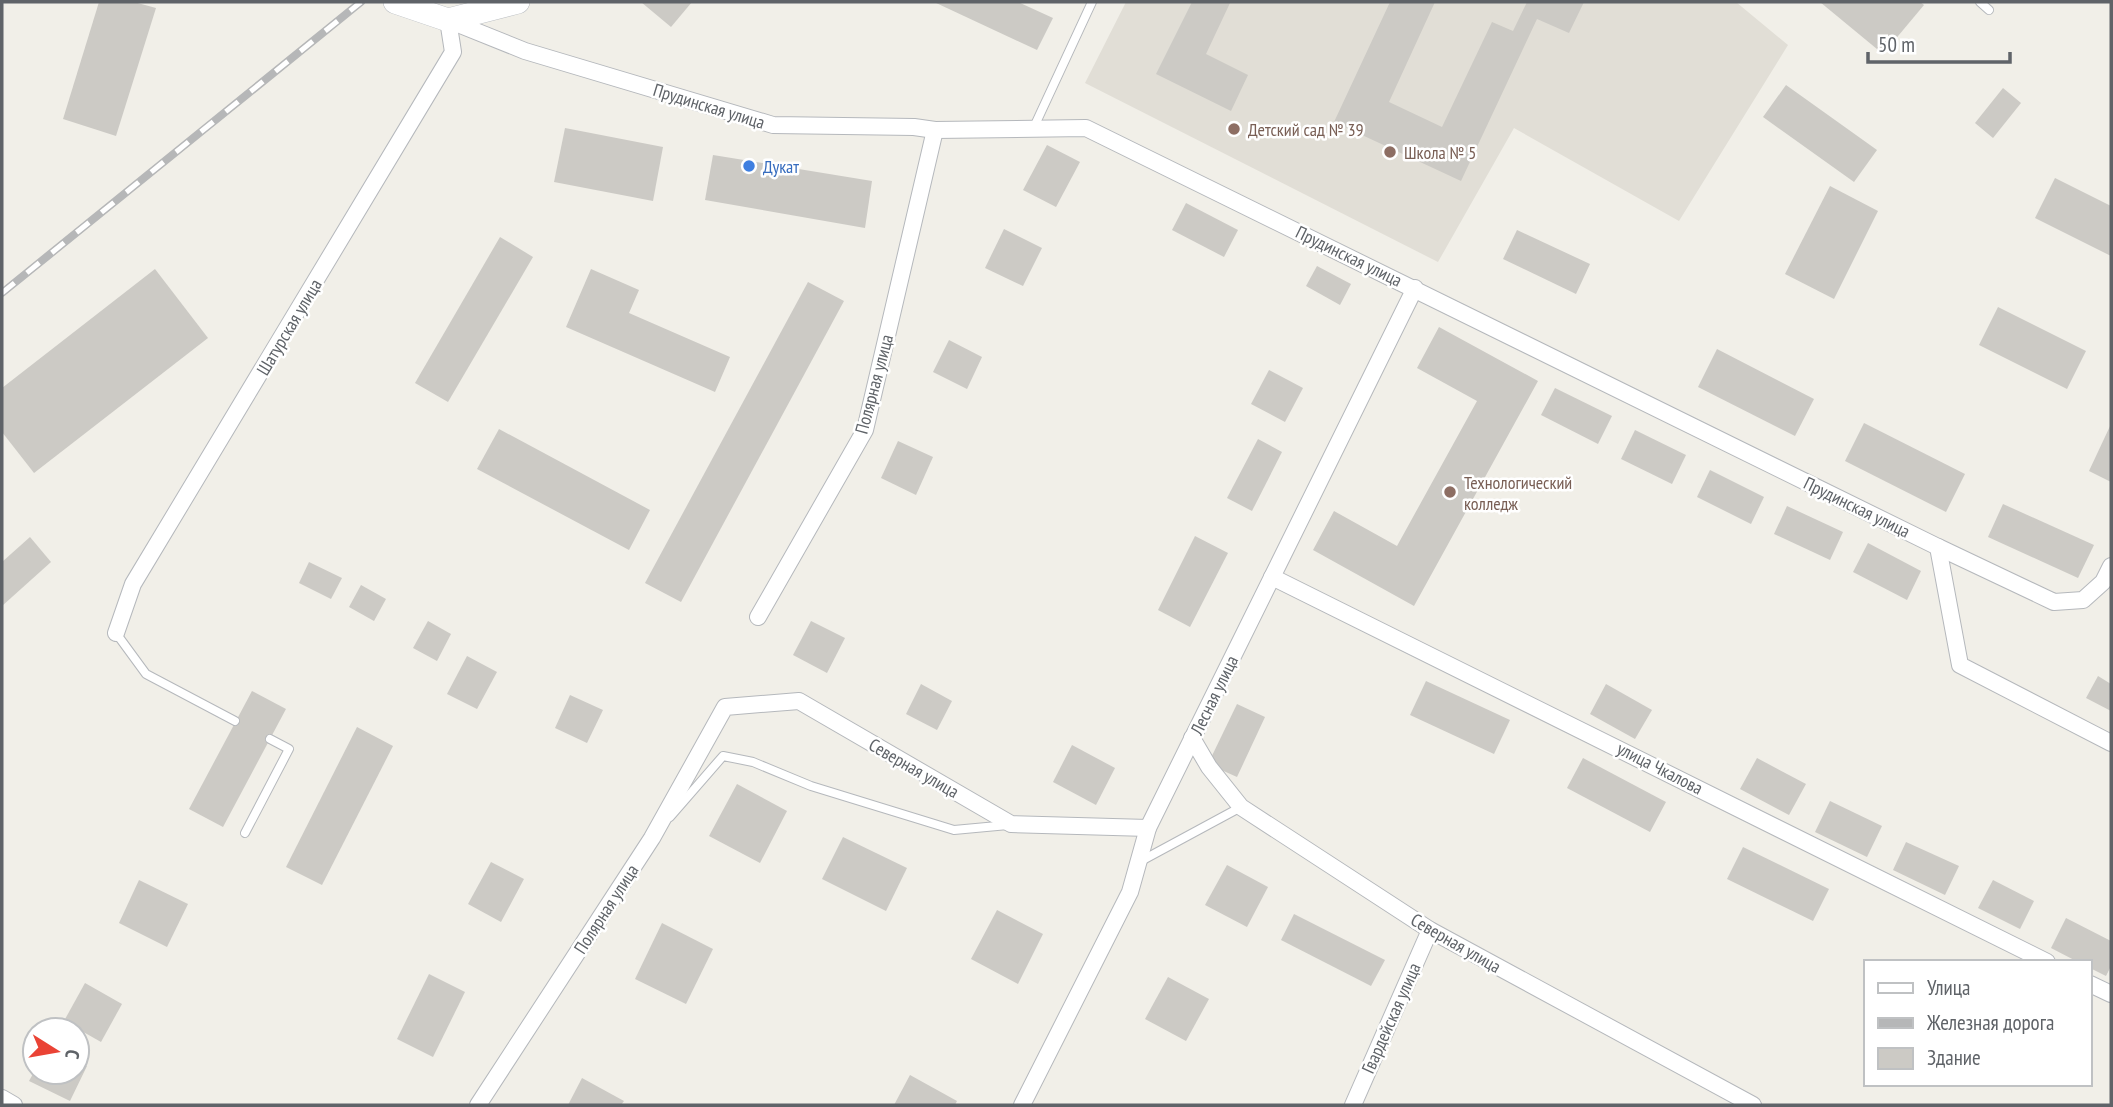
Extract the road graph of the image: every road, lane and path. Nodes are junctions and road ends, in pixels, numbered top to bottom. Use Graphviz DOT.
graph roads {
  1 [pos="395,2"];
  2 [pos="519,2"];
  3 [pos="1092,2"];
  4 [pos="1980,2"];
  5 [pos="1989,10"];
  6 [pos="448,20"];
  7 [pos="1034,127"];
  8 [pos="935,130"];
  9 [pos="1415,288"];
  10 [pos="1938,547"];
  11 [pos="2111,566"];
  12 [pos="1272,577"];
  13 [pos="758,617"];
  14 [pos="116,634"];
  15 [pos="725,707"];
  16 [pos="235,721"];
  17 [pos="1192,738"];
  18 [pos="270,739"];
  19 [pos="2111,743"];
  20 [pos="1241,807"];
  21 [pos="1011,824"];
  22 [pos="1148,828"];
  23 [pos="245,833"];
  24 [pos="652,838"];
  25 [pos="1138,862"];
  26 [pos="1430,930"];
  27 [pos="2042,960"];
  28 [pos="2092,985"];
  29 [pos="2111,994"];
  30 [pos="2,1098"];
  31 [pos="14,1105"];
  32 [pos="478,1105"];
  33 [pos="1022,1105"];
  34 [pos="1353,1105"];
  35 [pos="1753,1105"];
  1 -- 6 [label="street"];
  2 -- 6 [label="street"];
  3 -- 7 [label="lane"];
  4 -- 5 [label="lane"];
  6 -- 8 [label="street, Прудинская улица"];
  6 -- 14 [label="street, Шатурская улица"];
  7 -- 8 [label="street, Прудинская улица"];
  7 -- 9 [label="street, Прудинская улица"];
  8 -- 13 [label="street, Полярная улица"];
  9 -- 10 [label="street, Прудинская улица"];
  9 -- 12 [label="street, Лесная улица"];
  10 -- 11 [label="street, Прудинская улица"];
  10 -- 19 [label="street"];
  12 -- 17 [label="street, Лесная улица"];
  12 -- 27 [label="street, улица Чкалова"];
  14 -- 16 [label="lane"];
  15 -- 21 [label="street, Северная улица"];
  15 -- 24 [label="street, Полярная улица"];
  17 -- 20 [label="street, Северная улица"];
  17 -- 22 [label="street, Лесная улица"];
  18 -- 23 [label="lane"];
  20 -- 25 [label="lane"];
  20 -- 26 [label="street, Северная улица"];
  21 -- 22 [label="street, Северная улица"];
  21 -- 24 [label="lane"];
  22 -- 25 [label="street, Лесная улица"];
  24 -- 32 [label="street, Полярная улица"];
  25 -- 33 [label="street, Лесная улица"];
  26 -- 34 [label="street, Гвардейская улица"];
  26 -- 35 [label="street, Северная улица"];
  28 -- 29 [label="street"];
  30 -- 31 [label="street"];
}
